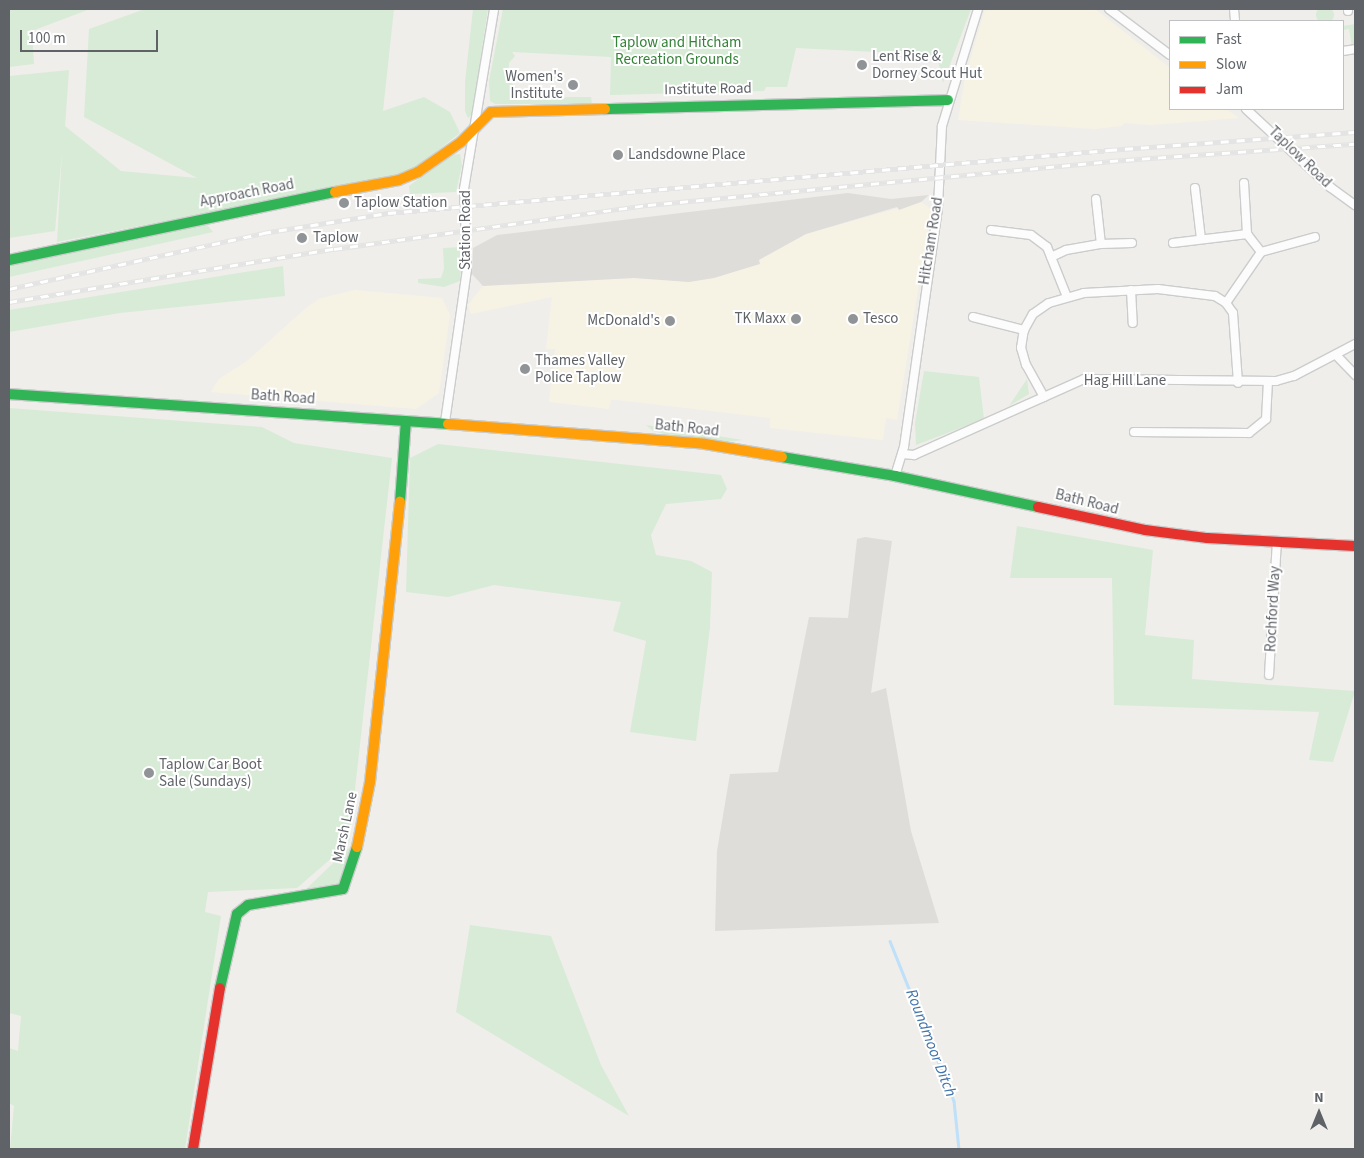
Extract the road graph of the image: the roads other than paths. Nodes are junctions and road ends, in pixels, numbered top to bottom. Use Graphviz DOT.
graph roads {
  1 [pos="494,9"];
  2 [pos="978,9"];
  3 [pos="1109,9"];
  4 [pos="1169,54"];
  5 [pos="948,100"];
  6 [pos="1247,110"];
  7 [pos="475,126"];
  8 [pos="1244,183"];
  9 [pos="1195,188"];
  10 [pos="1096,199"];
  11 [pos="1355,205"];
  12 [pos="991,230"];
  13 [pos="1248,234"];
  14 [pos="1315,237"];
  15 [pos="1201,239"];
  16 [pos="1132,243"];
  17 [pos="1173,243"];
  18 [pos="1101,244"];
  19 [pos="1261,252"];
  20 [pos="1051,257"];
  21 [pos="9,260"];
  22 [pos="1131,290"];
  23 [pos="1067,297"];
  24 [pos="1226,303"];
  25 [pos="973,316"];
  26 [pos="1133,323"];
  27 [pos="1024,330"];
  28 [pos="1355,344"];
  29 [pos="1336,355"];
  30 [pos="1355,375"];
  31 [pos="1268,382"];
  32 [pos="1238,383"];
  33 [pos="9,394"];
  34 [pos="1044,397"];
  35 [pos="406,421"];
  36 [pos="445,422"];
  37 [pos="1134,432"];
  38 [pos="902,454"];
  39 [pos="895,476"];
  40 [pos="1277,542"];
  41 [pos="1355,546"];
  42 [pos="1269,675"];
  43 [pos="193,1149"];
  1 -- 7 [label="street, Station Road"];
  2 -- 5 [label="street, Hitcham Road"];
  3 -- 4 [label="street"];
  5 -- 7 [label="street, Institute Road"];
  5 -- 38 [label="street, Hitcham Road"];
  6 -- 11 [label="street, Taplow Road"];
  7 -- 21 [label="street, Approach Road"];
  7 -- 36 [label="street, Station Road"];
  8 -- 13 [label="street"];
  9 -- 15 [label="street"];
  10 -- 18 [label="street"];
  12 -- 20 [label="street"];
  13 -- 15 [label="street"];
  13 -- 19 [label="street"];
  14 -- 19 [label="street"];
  15 -- 17 [label="street"];
  16 -- 18 [label="street"];
  18 -- 20 [label="street"];
  19 -- 24 [label="street"];
  20 -- 23 [label="street"];
  22 -- 23 [label="street"];
  22 -- 24 [label="street"];
  22 -- 26 [label="street"];
  23 -- 27 [label="street"];
  24 -- 32 [label="street"];
  25 -- 27 [label="street"];
  27 -- 34 [label="street"];
  28 -- 29 [label="street, Hag Hill Lane"];
  29 -- 30 [label="street"];
  29 -- 31 [label="street, Hag Hill Lane"];
  31 -- 32 [label="street, Hag Hill Lane"];
  31 -- 37 [label="street"];
  32 -- 34 [label="street, Hag Hill Lane"];
  33 -- 35 [label="street, Bath Road"];
  34 -- 38 [label="street, Hag Hill Lane"];
  35 -- 36 [label="street, Bath Road"];
  35 -- 43 [label="street, Marsh Lane"];
  36 -- 39 [label="street, Bath Road"];
  38 -- 39 [label="street, Hitcham Road"];
  39 -- 40 [label="street, Bath Road"];
  40 -- 41 [label="street, Bath Road"];
  40 -- 42 [label="street, Rochford Way"];
}
